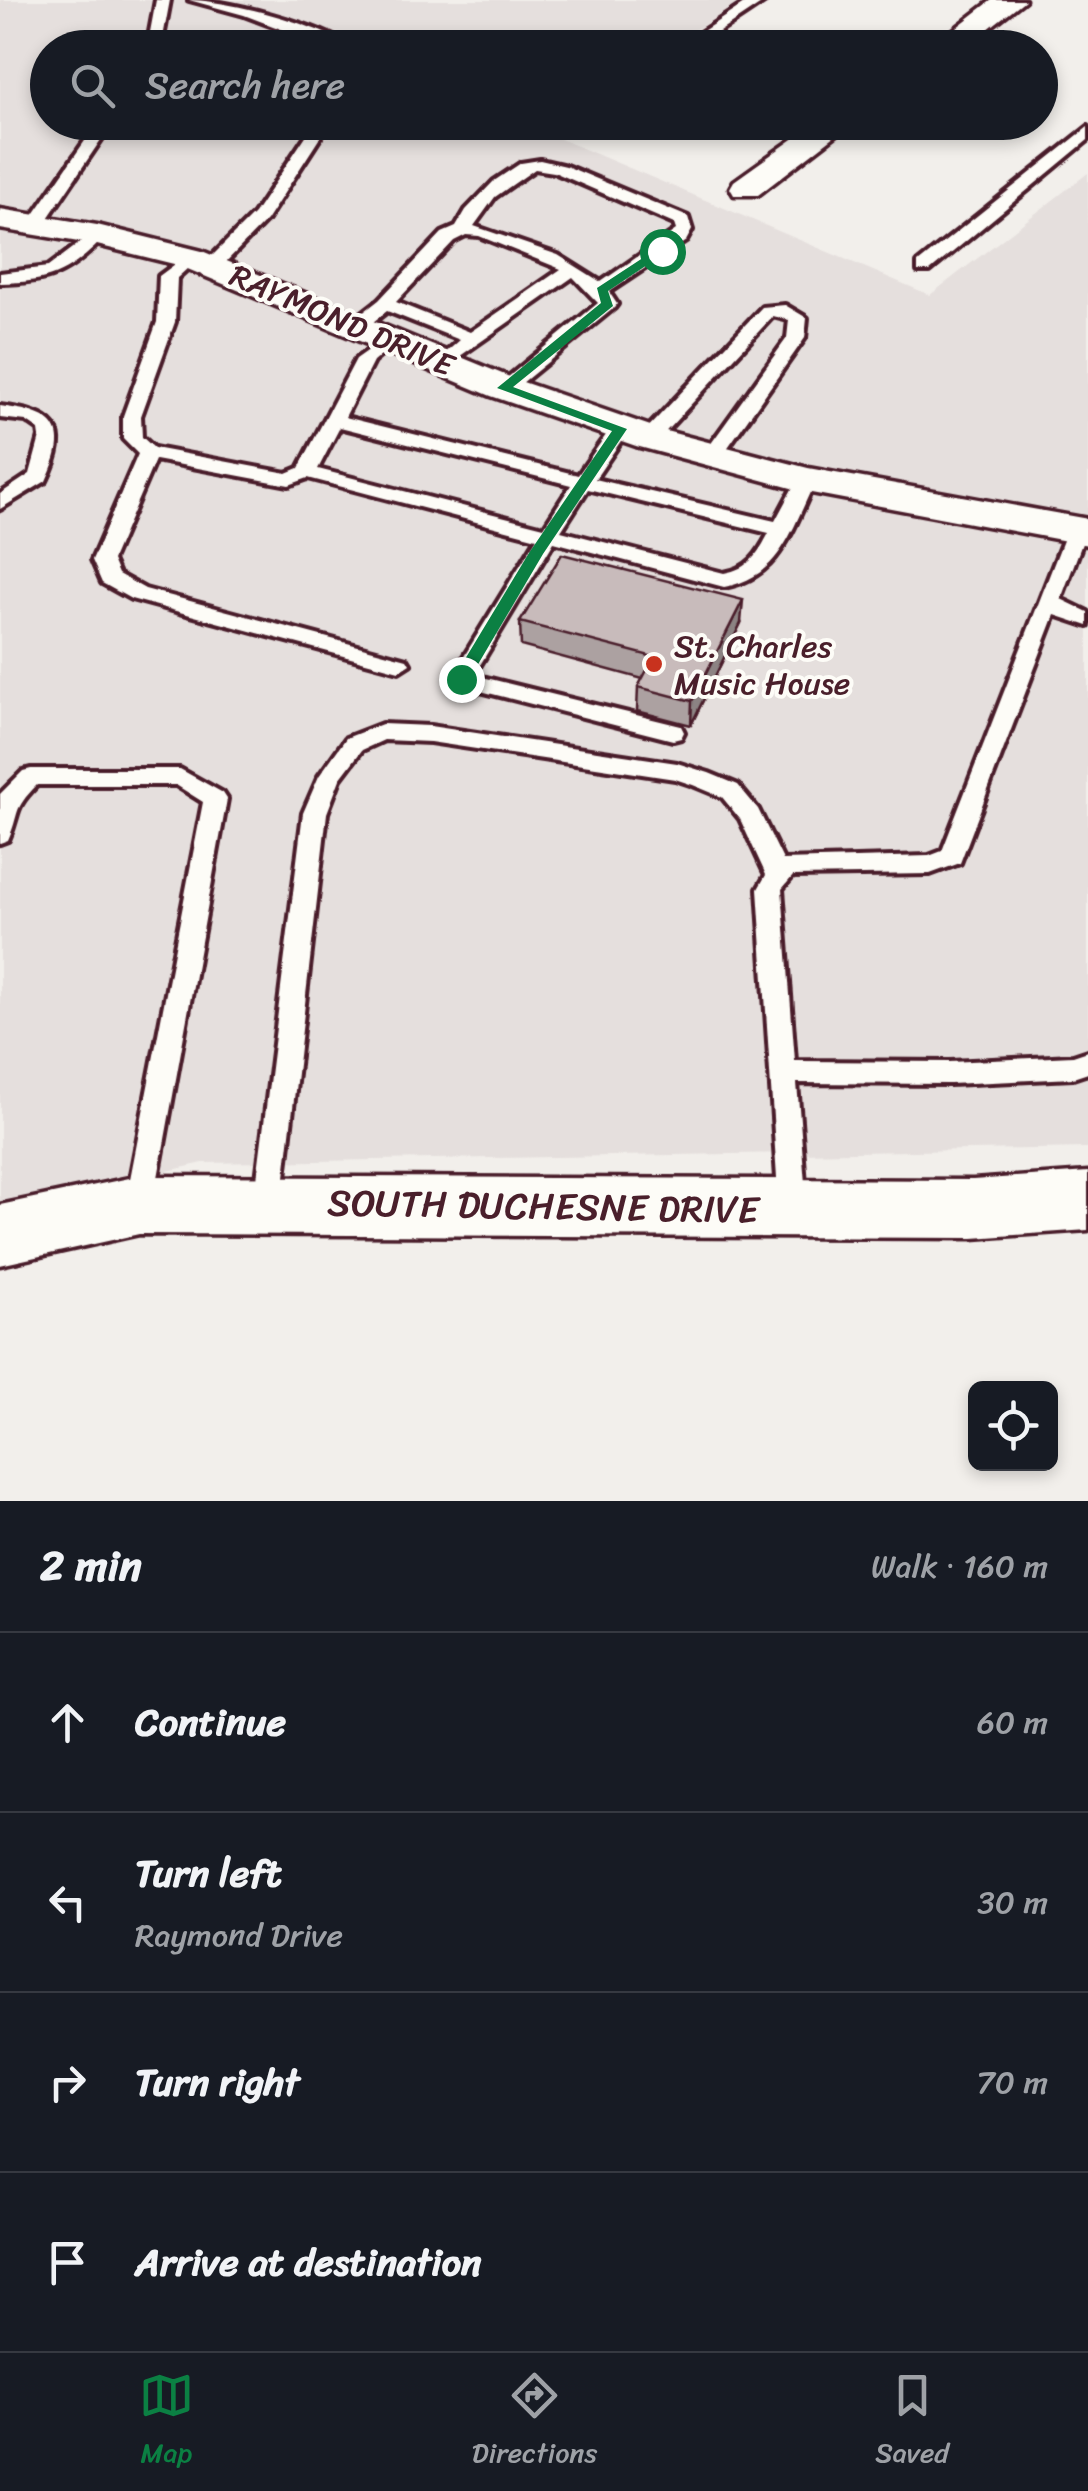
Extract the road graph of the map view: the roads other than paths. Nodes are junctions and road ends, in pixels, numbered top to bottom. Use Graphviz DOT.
graph roads {
  1 [pos="164,0"];
  2 [pos="196,0"];
  3 [pos="760,0"];
  4 [pos="1010,0"];
  5 [pos="158,30"];
  6 [pos="297,30"];
  7 [pos="712,30"];
  8 [pos="969,30"];
  9 [pos="1088,132"];
  10 [pos="94,140"];
  11 [pos="311,140"];
  12 [pos="813,140"];
  13 [pos="746,188"];
  14 [pos="0,219"];
  15 [pos="36,223"];
  16 [pos="464,230"];
  17 [pos="97,236"];
  18 [pos="201,262"];
  19 [pos="924,267"];
  20 [pos="573,269"];
  21 [pos="0,278"];
  22 [pos="601,290"];
  23 [pos="378,323"];
  24 [pos="457,351"];
  25 [pos="504,388"];
  26 [pos="0,412"];
  27 [pos="332,419"];
  28 [pos="635,434"];
  29 [pos="148,453"];
  30 [pos="712,456"];
  31 [pos="308,472"];
  32 [pos="806,480"];
  33 [pos="584,482"];
  34 [pos="0,503"];
  35 [pos="781,529"];
  36 [pos="1083,531"];
  37 [pos="549,534"];
  38 [pos="1050,602"];
  39 [pos="1088,619"];
  40 [pos="400,664"];
  41 [pos="672,732"];
  42 [pos="0,834"];
  43 [pos="778,875"];
  44 [pos="1088,1062"];
  45 [pos="784,1072"];
  46 [pos="1088,1201"];
  47 [pos="268,1203"];
  48 [pos="139,1204"];
  49 [pos="793,1209"];
  50 [pos="0,1235"];
  1 -- 5 [label="lane"];
  2 -- 6 [label="lane"];
  3 -- 7 [label="lane"];
  4 -- 8 [label="street"];
  9 -- 19 [label="lane"];
  10 -- 15 [label="lane"];
  11 -- 18 [label="lane"];
  12 -- 13 [label="street"];
  14 -- 15 [label="street, RAYMOND DRIVE"];
  15 -- 17 [label="street, RAYMOND DRIVE"];
  16 -- 20 [label="lane"];
  16 -- 22 [label="lane"];
  16 -- 23 [label="lane"];
  17 -- 18 [label="street, RAYMOND DRIVE"];
  17 -- 21 [label="lane"];
  18 -- 23 [label="street, RAYMOND DRIVE"];
  18 -- 29 [label="lane"];
  20 -- 22 [label="lane"];
  20 -- 24 [label="lane"];
  22 -- 25 [label="lane"];
  23 -- 24 [label="street, RAYMOND DRIVE"];
  23 -- 27 [label="lane"];
  24 -- 25 [label="street, RAYMOND DRIVE"];
  25 -- 28 [label="street, RAYMOND DRIVE"];
  26 -- 34 [label="lane"];
  27 -- 31 [label="lane"];
  27 -- 33 [label="lane"];
  28 -- 30 [label="street, RAYMOND DRIVE"];
  28 -- 30 [label="lane"];
  28 -- 33 [label="lane"];
  29 -- 31 [label="lane"];
  29 -- 40 [label="lane"];
  30 -- 32 [label="street, RAYMOND DRIVE"];
  31 -- 37 [label="lane"];
  32 -- 35 [label="lane"];
  32 -- 36 [label="street, RAYMOND DRIVE"];
  33 -- 35 [label="lane"];
  33 -- 37 [label="lane"];
  35 -- 37 [label="lane"];
  36 -- 38 [label="lane"];
  37 -- 41 [label="lane"];
  38 -- 39 [label="lane"];
  38 -- 43 [label="lane"];
  42 -- 48 [label="lane"];
  43 -- 45 [label="lane"];
  43 -- 47 [label="lane"];
  44 -- 45 [label="lane"];
  45 -- 49 [label="lane"];
  46 -- 49 [label="street, SOUTH DUCHESNE DRIVE"];
  47 -- 48 [label="street, SOUTH DUCHESNE DRIVE"];
  47 -- 49 [label="street, SOUTH DUCHESNE DRIVE"];
  48 -- 50 [label="street, SOUTH DUCHESNE DRIVE"];
}
